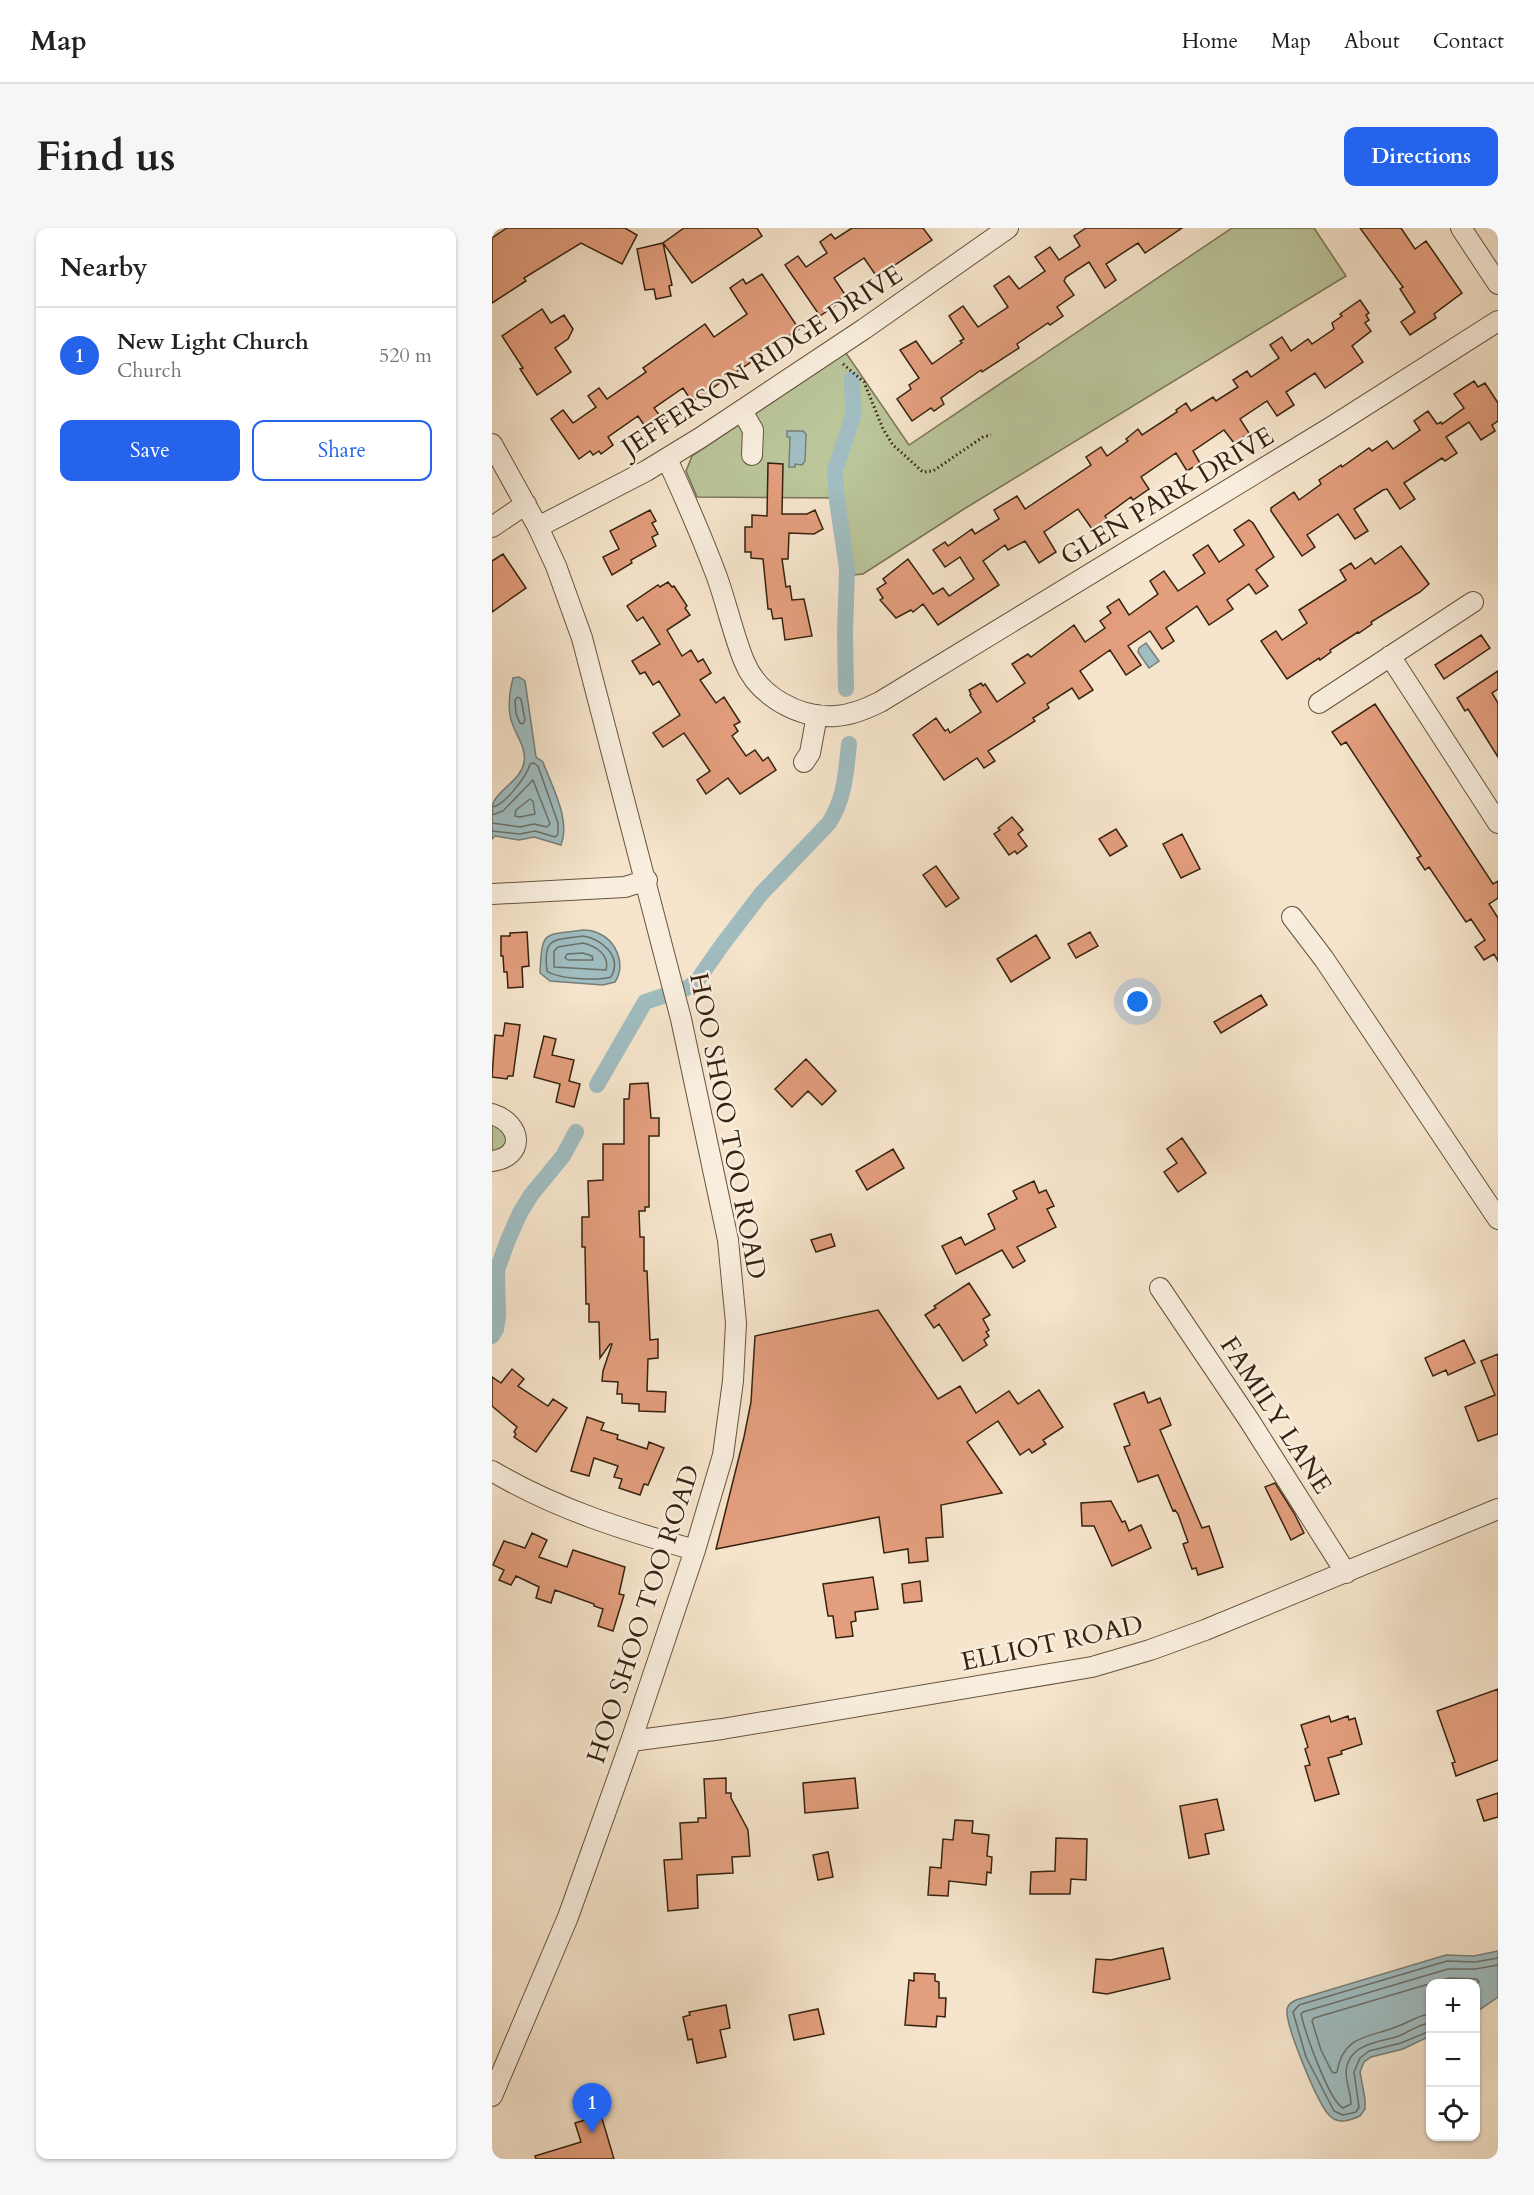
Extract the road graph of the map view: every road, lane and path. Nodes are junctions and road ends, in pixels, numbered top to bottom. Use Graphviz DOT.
graph roads {
  1 [pos="1008,228"];
  2 [pos="1461,228"];
  3 [pos="1498,284"];
  4 [pos="1498,321"];
  5 [pos="841,362"];
  6 [pos="742,411"];
  7 [pos="991,435"];
  8 [pos="492,444"];
  9 [pos="752,455"];
  10 [pos="667,459"];
  11 [pos="526,504"];
  12 [pos="492,527"];
  13 [pos="538,527"];
  14 [pos="1473,602"];
  15 [pos="1390,656"];
  16 [pos="1319,703"];
  17 [pos="817,715"];
  18 [pos="804,762"];
  19 [pos="1498,823"];
  20 [pos="647,880"];
  21 [pos="492,894"];
  22 [pos="1292,917"];
  23 [pos="492,1114"];
  24 [pos="492,1161"];
  25 [pos="1498,1219"];
  26 [pos="1160,1288"];
  27 [pos="492,1471"];
  28 [pos="1498,1509"];
  29 [pos="695,1550"];
  30 [pos="1346,1573"];
  31 [pos="631,1741"];
  32 [pos="492,2096"];
  1 -- 6 [label="street, JEFFERSON RIDGE DRIVE"];
  2 -- 3 [label="street"];
  4 -- 17 [label="street, GLEN PARK DRIVE"];
  5 -- 7 [label="path"];
  6 -- 9 [label="street"];
  6 -- 10 [label="street, JEFFERSON RIDGE DRIVE"];
  8 -- 11 [label="street, HOO SHOO TOO ROAD"];
  10 -- 13 [label="street, JEFFERSON RIDGE DRIVE"];
  10 -- 17 [label="street"];
  11 -- 12 [label="street"];
  11 -- 13 [label="street, HOO SHOO TOO ROAD"];
  13 -- 20 [label="street, HOO SHOO TOO ROAD"];
  14 -- 15 [label="street"];
  15 -- 16 [label="street"];
  15 -- 19 [label="street"];
  17 -- 18 [label="street"];
  20 -- 21 [label="street"];
  20 -- 29 [label="street, HOO SHOO TOO ROAD"];
  22 -- 25 [label="street"];
  23 -- 24 [label="street"];
  26 -- 30 [label="street, FAMILY LANE"];
  27 -- 29 [label="street"];
  28 -- 30 [label="street, ELLIOT ROAD"];
  29 -- 31 [label="street, HOO SHOO TOO ROAD"];
  30 -- 31 [label="street, ELLIOT ROAD"];
  31 -- 32 [label="street, HOO SHOO TOO ROAD"];
}
